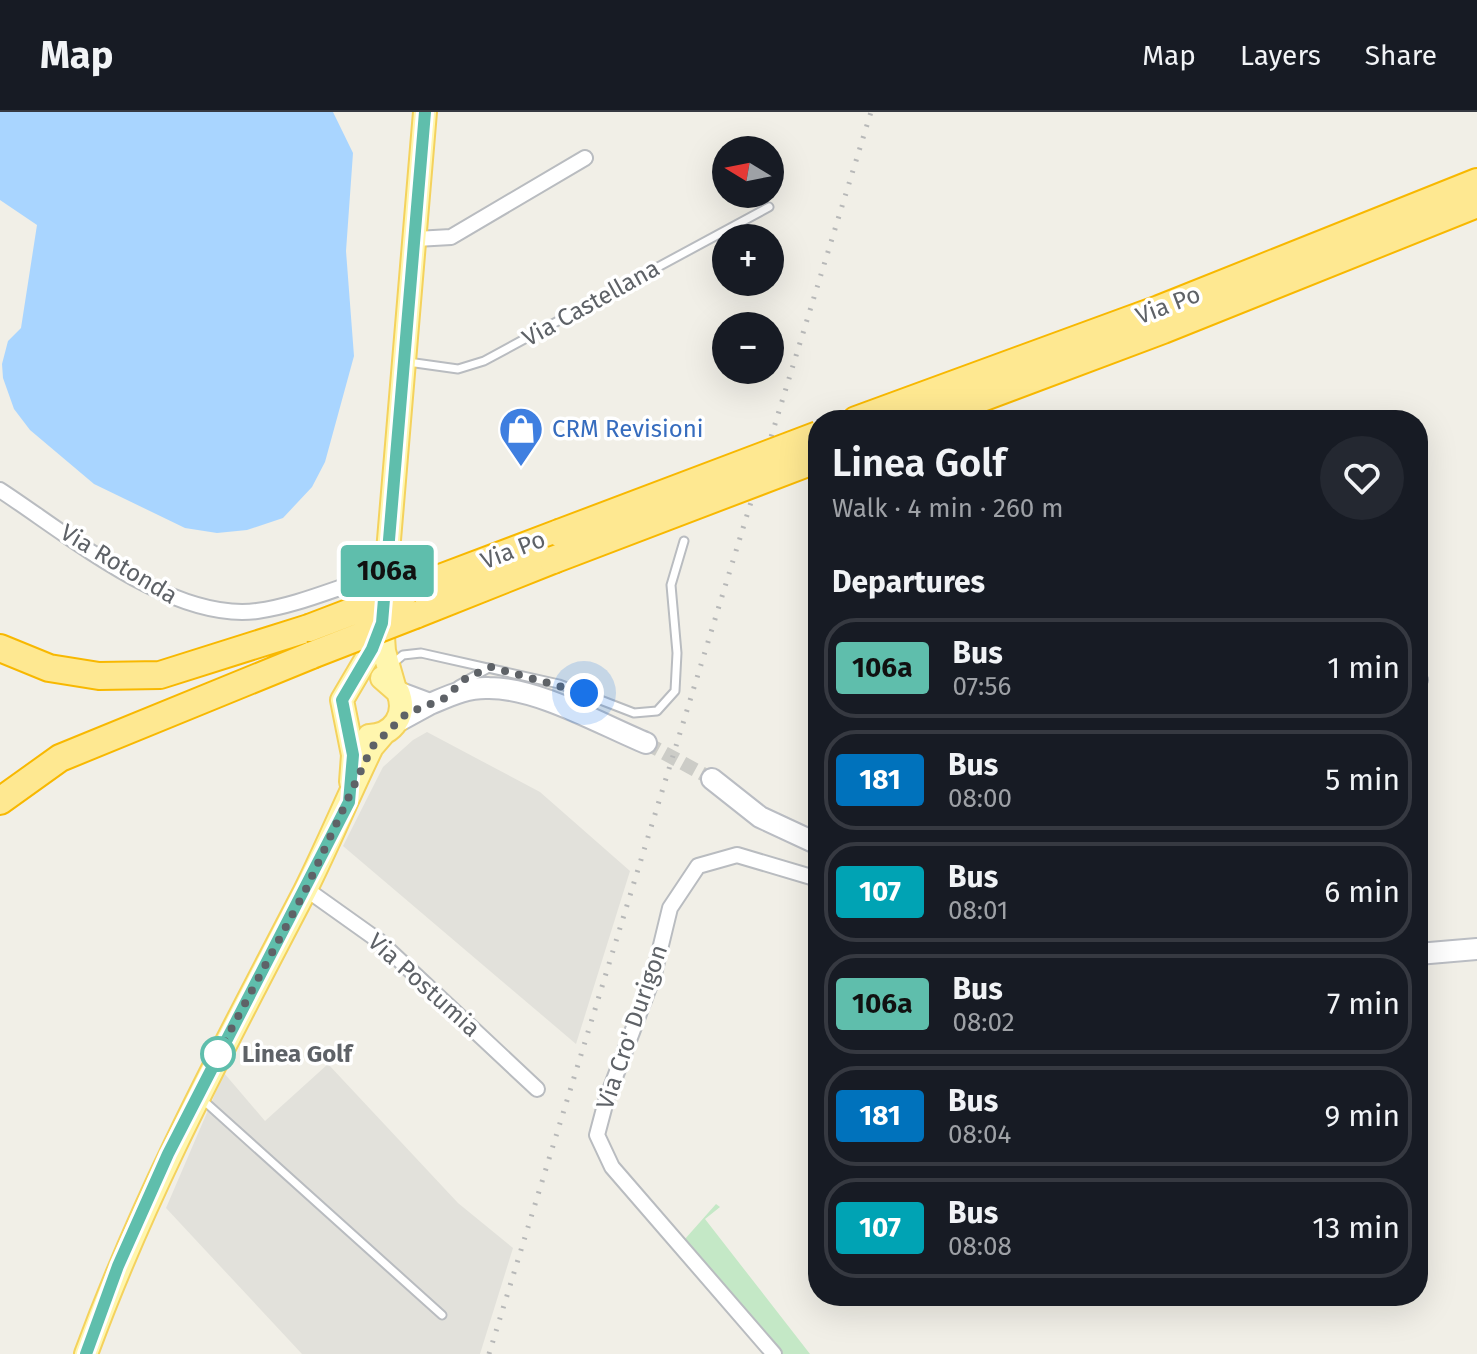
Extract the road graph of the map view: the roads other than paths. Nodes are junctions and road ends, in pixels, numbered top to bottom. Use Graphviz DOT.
graph roads {
  1 [pos="425,112"];
  2 [pos="585,158"];
  3 [pos="1477,182"];
  4 [pos="1477,204"];
  5 [pos="767,208"];
  6 [pos="416,239"];
  7 [pos="405,362"];
  8 [pos="883,410"];
  9 [pos="950,410"];
  10 [pos="808,439"];
  11 [pos="808,463"];
  12 [pos="0,490"];
  13 [pos="684,541"];
  14 [pos="387,573"];
  15 [pos="413,602"];
  16 [pos="382,623"];
  17 [pos="0,648"];
  18 [pos="491,667"];
  19 [pos="394,683"];
  20 [pos="351,684"];
  21 [pos="437,701"];
  22 [pos="345,719"];
  23 [pos="391,727"];
  24 [pos="646,743"];
  25 [pos="712,779"];
  26 [pos="0,801"];
  27 [pos="349,802"];
  28 [pos="808,839"];
  29 [pos="808,876"];
  30 [pos="306,889"];
  31 [pos="1477,949"];
  32 [pos="1428,953"];
  33 [pos="537,1089"];
  34 [pos="197,1094"];
  35 [pos="442,1315"];
  36 [pos="86,1354"];
  37 [pos="774,1354"];
  1 -- 6 [label="main road"];
  2 -- 6 [label="street"];
  3 -- 8 [label="highway, Via Po"];
  4 -- 9 [label="highway, Via Po"];
  5 -- 7 [label="lane, Via Castellana"];
  6 -- 7 [label="main road"];
  7 -- 14 [label="main road"];
  10 -- 15 [label="highway, Via Po, bridge"];
  11 -- 15 [label="highway, Via Po, bridge"];
  12 -- 14 [label="street, Via Rotonda"];
  13 -- 18 [label="lane"];
  14 -- 16 [label="main road"];
  15 -- 17 [label="highway, Via Po, bridge"];
  15 -- 26 [label="highway, Via Po, bridge"];
  16 -- 19 [label="main road"];
  16 -- 20 [label="main road"];
  18 -- 19 [label="lane"];
  18 -- 21 [label="lane"];
  19 -- 20 [label="main road"];
  19 -- 21 [label="street"];
  19 -- 23 [label="main road"];
  20 -- 22 [label="main road"];
  21 -- 23 [label="street"];
  21 -- 24 [label="street"];
  22 -- 23 [label="main road"];
  22 -- 27 [label="main road"];
  23 -- 27 [label="main road"];
  25 -- 28 [label="street"];
  27 -- 30 [label="main road"];
  29 -- 37 [label="street, Via Cro' Durigon"];
  30 -- 33 [label="street, Via Postumia"];
  30 -- 34 [label="main road"];
  31 -- 32 [label="street"];
  34 -- 35 [label="lane"];
  34 -- 36 [label="main road"];
}
